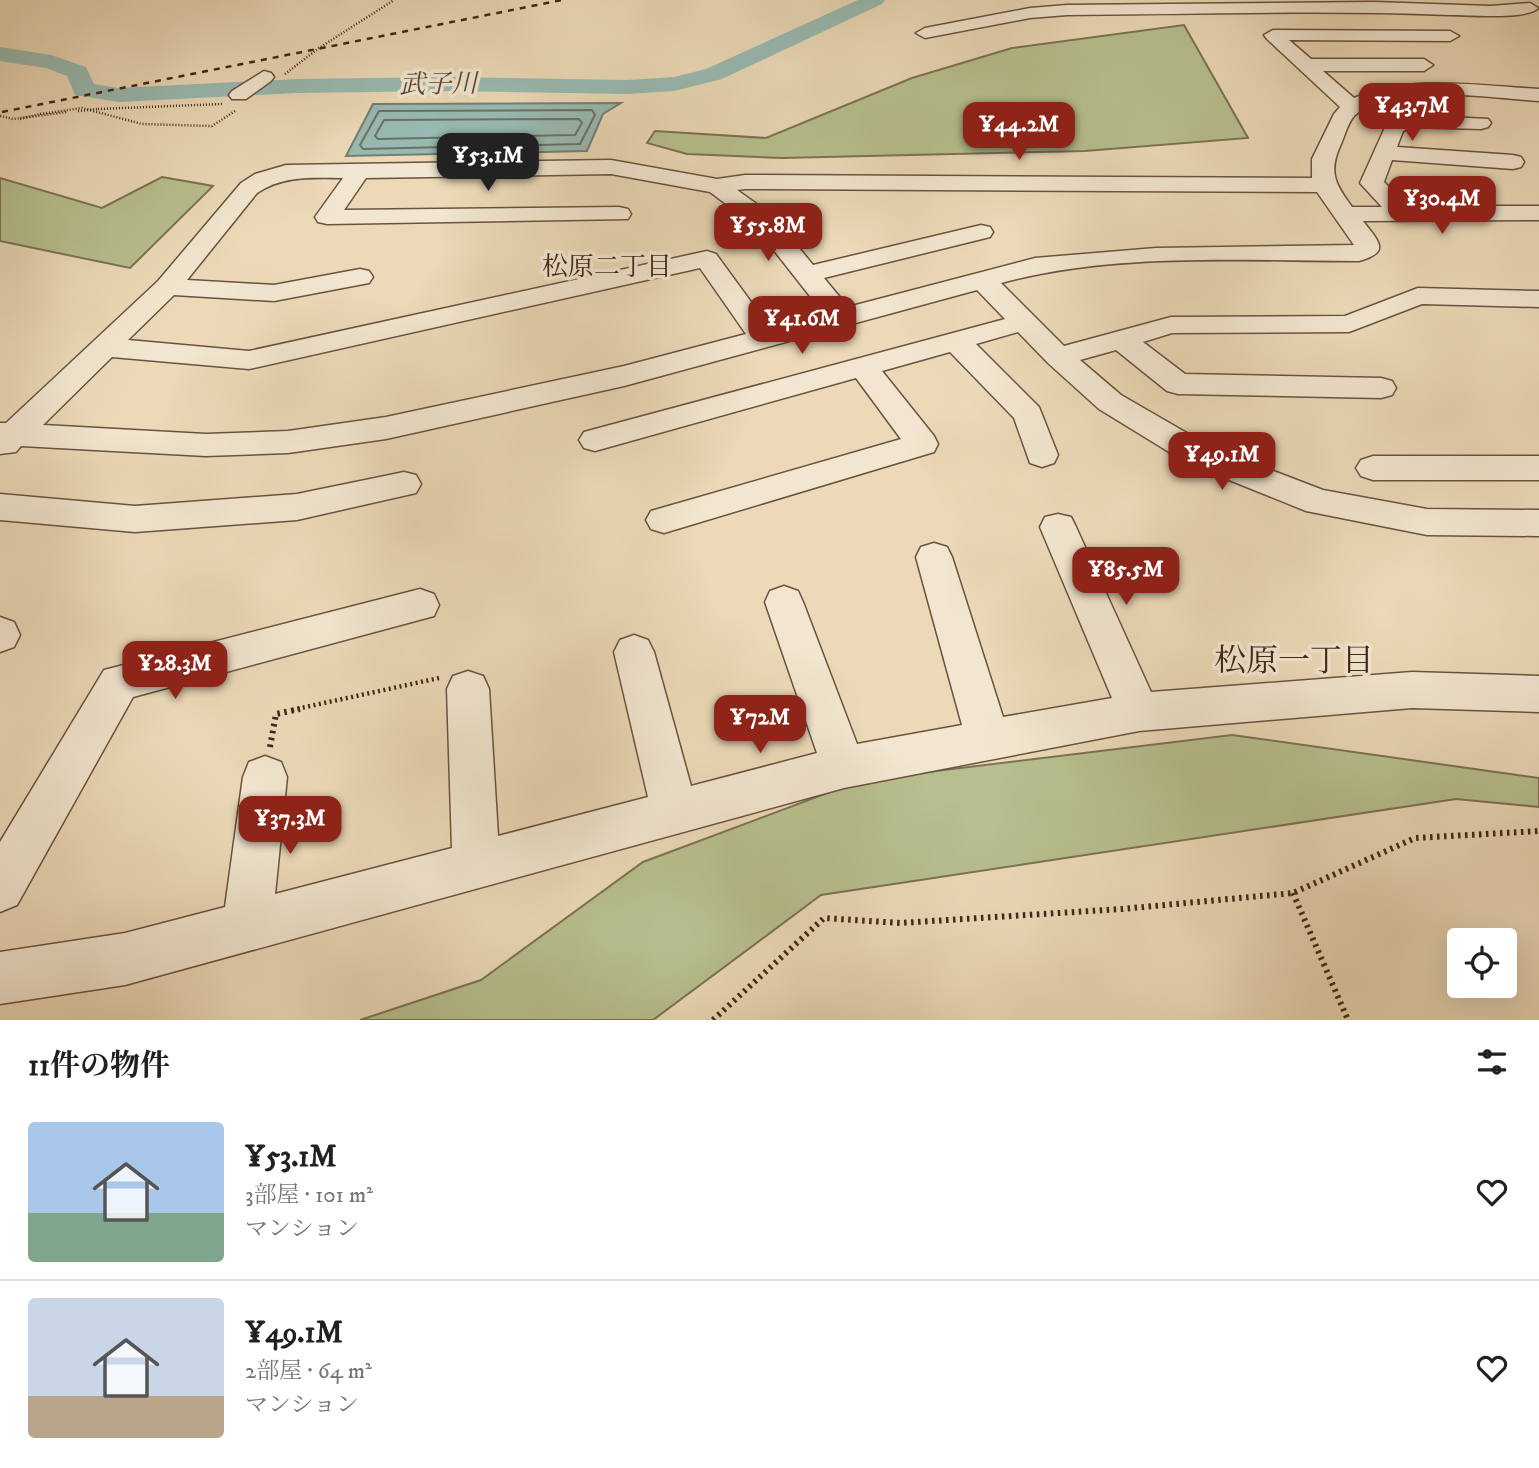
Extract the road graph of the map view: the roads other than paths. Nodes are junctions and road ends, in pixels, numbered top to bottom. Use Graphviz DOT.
graph roads {
  1 [pos="1497,0"];
  2 [pos="1534,9"];
  3 [pos="925,33"];
  4 [pos="1450,36"];
  5 [pos="1306,65"];
  6 [pos="1423,65"];
  7 [pos="266,85"];
  8 [pos="239,95"];
  9 [pos="1539,95"];
  10 [pos="1353,108"];
  11 [pos="1481,123"];
  12 [pos="1384,153"];
  13 [pos="1513,162"];
  14 [pos="359,171"];
  15 [pos="1324,185"];
  16 [pos="717,186"];
  17 [pos="1539,213"];
  18 [pos="619,214"];
  19 [pos="1345,214"];
  20 [pos="1402,214"];
  21 [pos="981,232"];
  22 [pos="807,274"];
  23 [pos="360,277"];
  24 [pos="983,280"];
  25 [pos="167,287"];
  26 [pos="1539,299"];
  27 [pos="841,316"];
  28 [pos="1024,322"];
  29 [pos="764,339"];
  30 [pos="1121,339"];
  31 [pos="956,341"];
  32 [pos="104,347"];
  33 [pos="1058,357"];
  34 [pos="863,366"];
  35 [pos="1381,388"];
  36 [pos="4,439"];
  37 [pos="594,440"];
  38 [pos="1042,455"];
  39 [pos="1373,468"];
  40 [pos="1539,468"];
  41 [pos="404,484"];
  42 [pos="0,507"];
  43 [pos="664,520"];
  44 [pos="1539,523"];
  45 [pos="1058,527"];
  46 [pos="934,557"];
  47 [pos="784,602"];
  48 [pos="420,605"];
  49 [pos="634,652"];
  50 [pos="468,689"];
  51 [pos="1539,694"];
  52 [pos="1139,712"];
  53 [pos="988,740"];
  54 [pos="844,767"];
  55 [pos="265,777"];
  56 [pos="675,812"];
  57 [pos="476,866"];
  58 [pos="0,888"];
  59 [pos="247,926"];
  60 [pos="0,978"];
  1 -- 2 [label="street"];
  2 -- 3 [label="street"];
  4 -- 5 [label="street"];
  5 -- 6 [label="street"];
  5 -- 10 [label="street"];
  7 -- 8 [label="street"];
  9 -- 10 [label="street"];
  10 -- 15 [label="street"];
  11 -- 12 [label="street"];
  12 -- 13 [label="street"];
  12 -- 20 [label="street"];
  14 -- 16 [label="street"];
  14 -- 18 [label="street"];
  14 -- 25 [label="street"];
  15 -- 16 [label="street"];
  15 -- 19 [label="street"];
  16 -- 22 [label="street"];
  17 -- 20 [label="street"];
  19 -- 20 [label="street"];
  19 -- 24 [label="street"];
  21 -- 22 [label="street"];
  22 -- 27 [label="street"];
  23 -- 25 [label="street"];
  24 -- 27 [label="street"];
  24 -- 28 [label="street"];
  25 -- 32 [label="street"];
  26 -- 30 [label="street"];
  27 -- 29 [label="street"];
  28 -- 31 [label="street"];
  28 -- 33 [label="street"];
  29 -- 32 [label="street"];
  29 -- 36 [label="street"];
  30 -- 33 [label="street"];
  30 -- 35 [label="street"];
  31 -- 34 [label="street"];
  31 -- 38 [label="street"];
  32 -- 36 [label="street"];
  33 -- 44 [label="street"];
  34 -- 37 [label="street"];
  34 -- 43 [label="street"];
  39 -- 40 [label="street"];
  41 -- 42 [label="street"];
  45 -- 52 [label="street"];
  46 -- 53 [label="street"];
  47 -- 54 [label="street"];
  48 -- 58 [label="street"];
  49 -- 56 [label="street"];
  50 -- 57 [label="street"];
  51 -- 52 [label="street"];
  52 -- 53 [label="street"];
  53 -- 54 [label="street"];
  54 -- 56 [label="street"];
  55 -- 59 [label="street"];
  56 -- 57 [label="street"];
  57 -- 59 [label="street"];
  59 -- 60 [label="street"];
}
